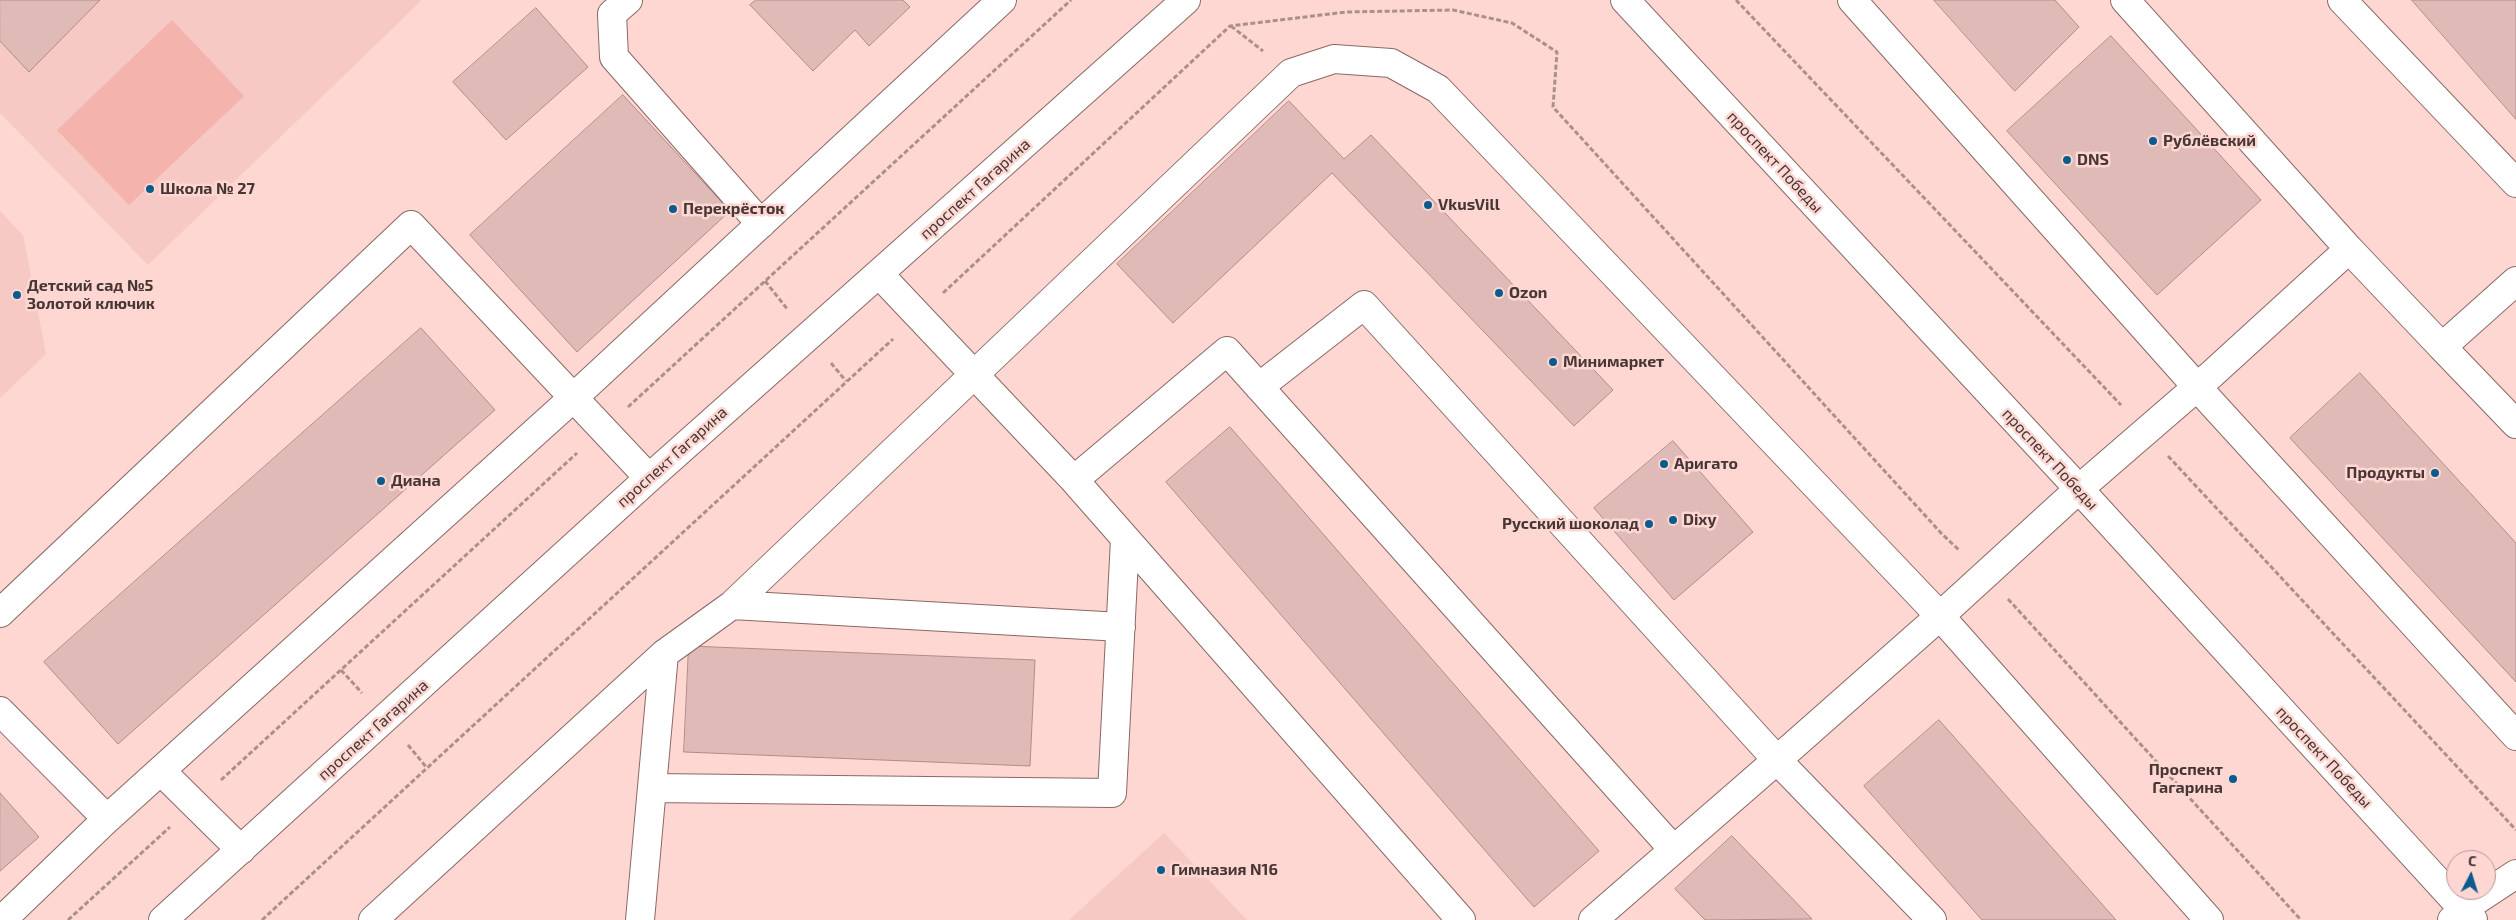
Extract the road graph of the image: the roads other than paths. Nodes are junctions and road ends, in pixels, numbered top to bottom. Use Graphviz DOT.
graph roads {
  1 [pos="628,0"];
  2 [pos="1002,0"];
  3 [pos="1186,0"];
  4 [pos="1625,0"];
  5 [pos="1852,0"];
  6 [pos="2125,0"];
  7 [pos="2342,0"];
  8 [pos="2516,183"];
  9 [pos="761,224"];
  10 [pos="2350,249"];
  11 [pos="879,274"];
  12 [pos="2516,281"];
  13 [pos="2442,347"];
  14 [pos="973,375"];
  15 [pos="1259,387"];
  16 [pos="2197,387"];
  17 [pos="573,398"];
  18 [pos="2516,424"];
  19 [pos="649,478"];
  20 [pos="1074,480"];
  21 [pos="2079,488"];
  22 [pos="1125,539"];
  23 [pos="732,604"];
  24 [pos="0,613"];
  25 [pos="1940,616"];
  26 [pos="1121,627"];
  27 [pos="664,654"];
  28 [pos="0,711"];
  29 [pos="2516,736"];
  30 [pos="1777,760"];
  31 [pos="161,771"];
  32 [pos="652,788"];
  33 [pos="107,820"];
  34 [pos="1673,849"];
  35 [pos="241,850"];
  36 [pos="2516,874"];
  37 [pos="2463,916"];
  38 [pos="2,920"];
  39 [pos="163,920"];
  40 [pos="373,920"];
  41 [pos="640,920"];
  42 [pos="1461,920"];
  43 [pos="1593,920"];
  44 [pos="1932,920"];
  45 [pos="2209,920"];
  1 -- 9 [label="street"];
  2 -- 9 [label="street"];
  3 -- 11 [label="street, проспект Гагарина"];
  4 -- 21 [label="street, проспект Победы"];
  5 -- 16 [label="street"];
  6 -- 10 [label="street"];
  7 -- 8 [label="street"];
  9 -- 17 [label="street"];
  10 -- 13 [label="street"];
  10 -- 16 [label="street"];
  11 -- 14 [label="street"];
  11 -- 19 [label="street, проспект Гагарина"];
  12 -- 13 [label="street"];
  13 -- 18 [label="street"];
  14 -- 20 [label="street"];
  14 -- 23 [label="street"];
  14 -- 25 [label="street"];
  15 -- 20 [label="street"];
  15 -- 30 [label="street"];
  15 -- 34 [label="street"];
  16 -- 21 [label="street"];
  16 -- 29 [label="street"];
  17 -- 19 [label="street"];
  17 -- 24 [label="street"];
  17 -- 31 [label="street"];
  19 -- 35 [label="street, проспект Гагарина"];
  20 -- 22 [label="street"];
  21 -- 25 [label="street"];
  21 -- 37 [label="street, проспект Победы"];
  22 -- 26 [label="street"];
  22 -- 42 [label="street"];
  23 -- 26 [label="street"];
  23 -- 27 [label="street"];
  25 -- 30 [label="street"];
  25 -- 45 [label="street"];
  26 -- 32 [label="street"];
  27 -- 32 [label="street"];
  27 -- 40 [label="street"];
  28 -- 33 [label="street"];
  30 -- 34 [label="street"];
  30 -- 44 [label="street"];
  31 -- 33 [label="street"];
  31 -- 35 [label="street"];
  32 -- 41 [label="street"];
  33 -- 38 [label="street"];
  34 -- 43 [label="street"];
  35 -- 39 [label="street, проспект Гагарина"];
  36 -- 37 [label="street"];
}
